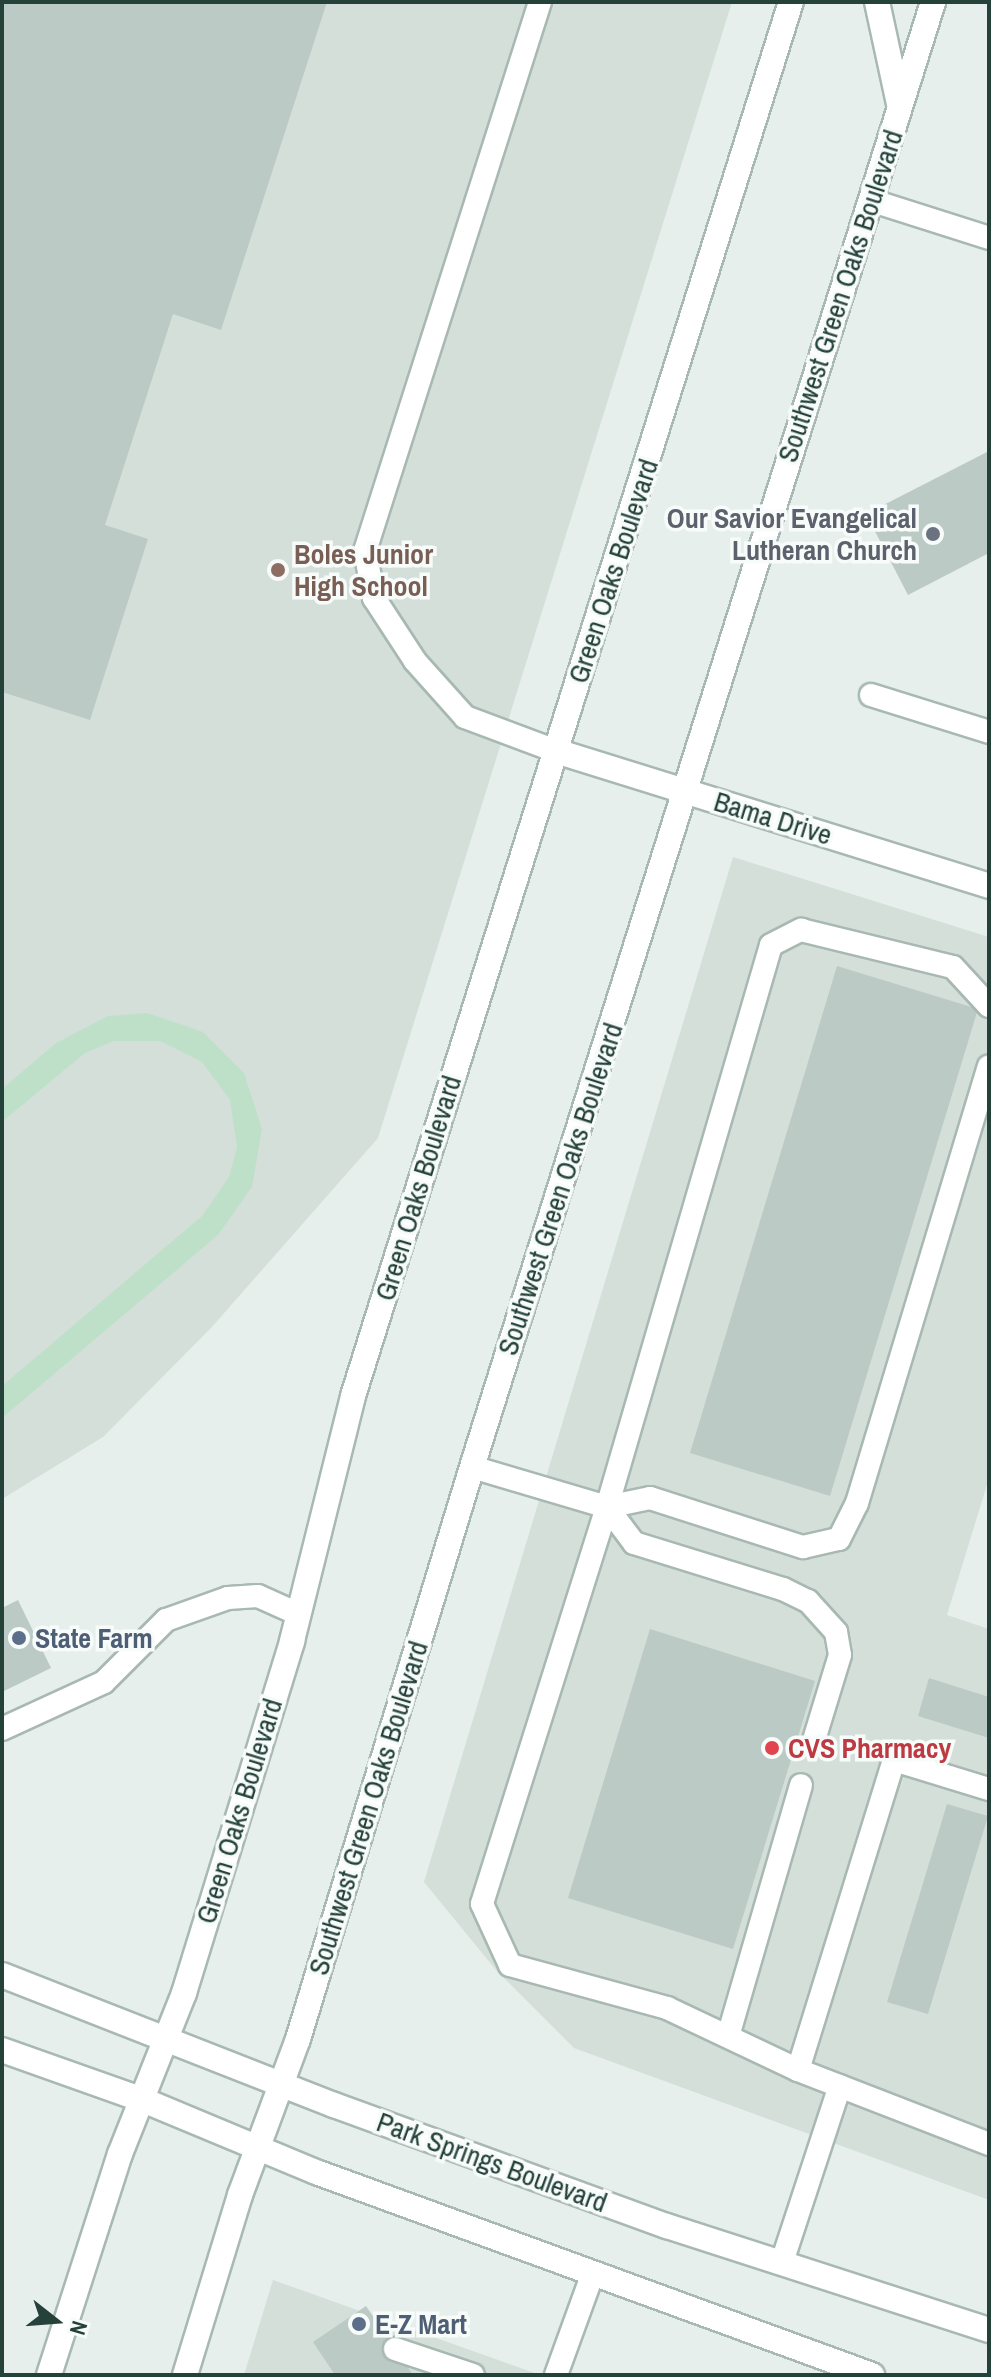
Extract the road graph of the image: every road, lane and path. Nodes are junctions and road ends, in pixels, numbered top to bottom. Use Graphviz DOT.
graph roads {
  1 [pos="540,2"];
  2 [pos="791,2"];
  3 [pos="877,2"];
  4 [pos="933,2"];
  5 [pos="900,107"];
  6 [pos="870,200"];
  7 [pos="989,238"];
  8 [pos="871,695"];
  9 [pos="989,732"];
  10 [pos="556,751"];
  11 [pos="686,791"];
  12 [pos="989,886"];
  13 [pos="989,1006"];
  14 [pos="989,1067"];
  15 [pos="472,1467"];
  16 [pos="607,1507"];
  17 [pos="298,1614"];
  18 [pos="2,1729"];
  19 [pos="814,1740"];
  20 [pos="801,1785"];
  21 [pos="989,1789"];
  22 [pos="2,1975"];
  23 [pos="729,2033"];
  24 [pos="168,2035"];
  25 [pos="2,2050"];
  26 [pos="798,2070"];
  27 [pos="282,2081"];
  28 [pos="840,2086"];
  29 [pos="143,2100"];
  30 [pos="989,2144"];
  31 [pos="258,2146"];
  32 [pos="782,2262"];
  33 [pos="593,2273"];
  34 [pos="989,2330"];
  35 [pos="395,2349"];
  36 [pos="49,2375"];
  37 [pos="185,2375"];
  38 [pos="473,2375"];
  39 [pos="556,2375"];
  40 [pos="872,2375"];
  1 -- 10 [label="lane"];
  2 -- 10 [label="main road, Green Oaks Boulevard"];
  3 -- 5 [label="main road"];
  4 -- 5 [label="main road, Southwest Green Oaks Boulevard"];
  5 -- 6 [label="main road, Southwest Green Oaks Boulevard"];
  6 -- 7 [label="lane"];
  6 -- 11 [label="main road, Southwest Green Oaks Boulevard"];
  8 -- 9 [label="lane"];
  10 -- 11 [label="main road, Bama Drive"];
  10 -- 17 [label="main road, Green Oaks Boulevard"];
  11 -- 12 [label="main road, Bama Drive"];
  11 -- 15 [label="main road, Southwest Green Oaks Boulevard"];
  13 -- 16 [label="lane"];
  14 -- 16 [label="lane"];
  15 -- 16 [label="lane"];
  15 -- 27 [label="main road, Southwest Green Oaks Boulevard"];
  16 -- 19 [label="lane"];
  16 -- 23 [label="lane"];
  17 -- 18 [label="lane"];
  17 -- 24 [label="main road, Green Oaks Boulevard"];
  20 -- 23 [label="lane"];
  21 -- 26 [label="lane"];
  22 -- 24 [label="main road, Park Springs Boulevard"];
  23 -- 26 [label="lane"];
  24 -- 27 [label="main road, Park Springs Boulevard"];
  24 -- 29 [label="main road, Green Oaks Boulevard"];
  25 -- 29 [label="main road"];
  26 -- 28 [label="lane"];
  27 -- 31 [label="main road, Southwest Green Oaks Boulevard"];
  27 -- 32 [label="main road, Park Springs Boulevard"];
  28 -- 30 [label="lane"];
  28 -- 32 [label="lane"];
  29 -- 31 [label="main road"];
  29 -- 36 [label="main road, Green Oaks Boulevard"];
  31 -- 33 [label="main road"];
  31 -- 37 [label="main road, Southwest Green Oaks Boulevard"];
  32 -- 34 [label="main road, Park Springs Boulevard"];
  33 -- 39 [label="lane"];
  33 -- 40 [label="main road"];
  35 -- 38 [label="lane"];
}
